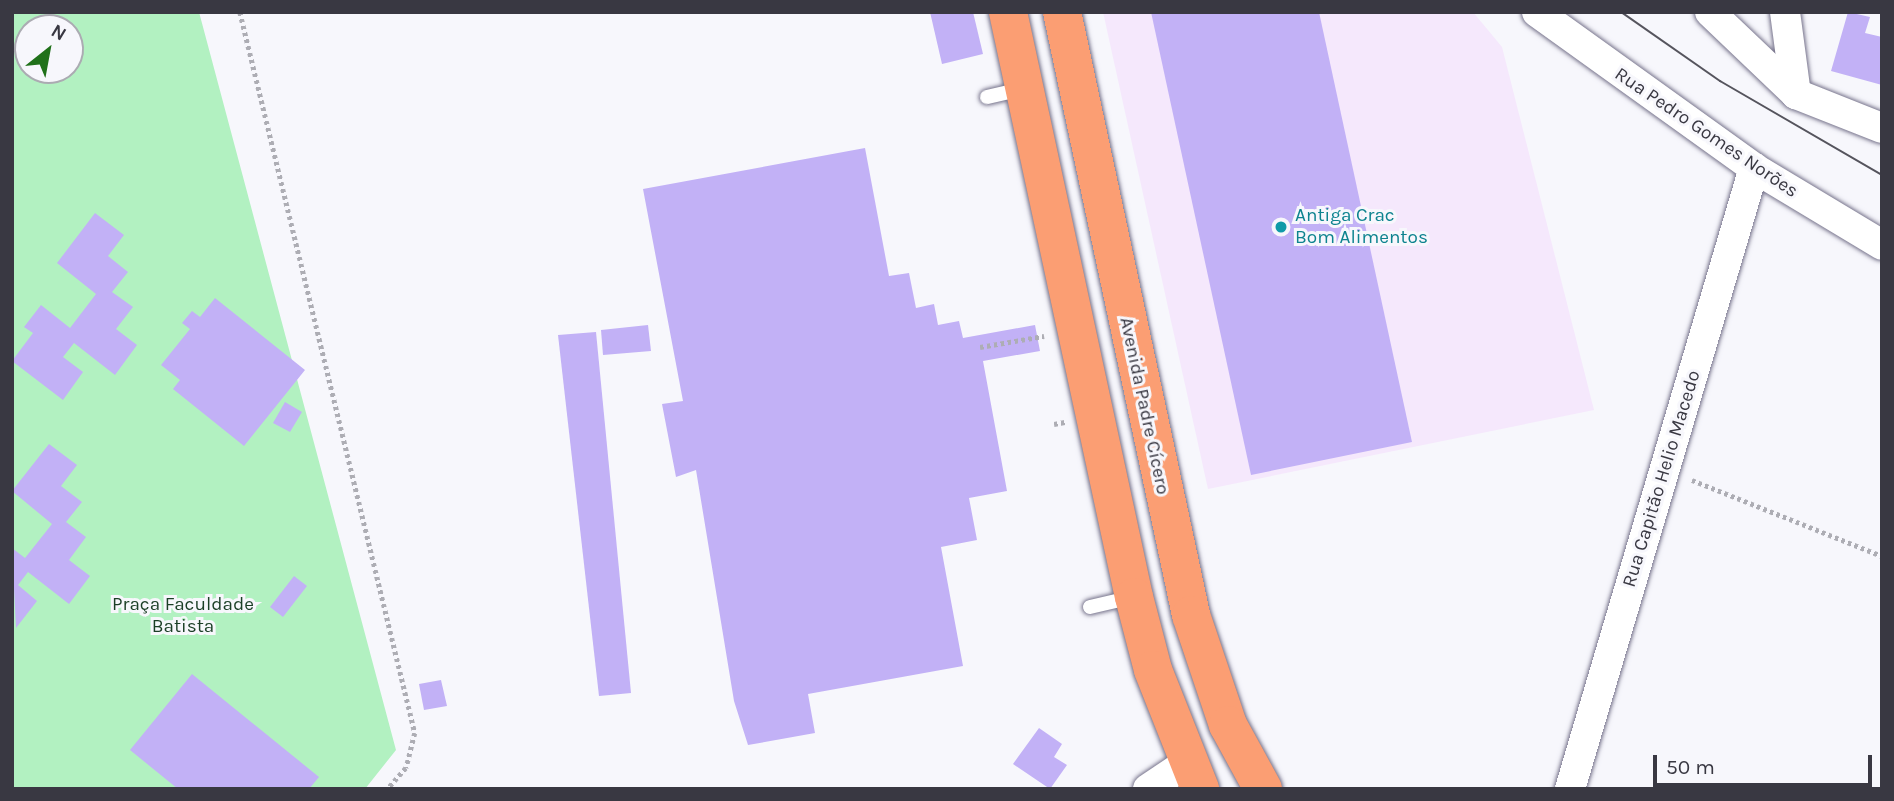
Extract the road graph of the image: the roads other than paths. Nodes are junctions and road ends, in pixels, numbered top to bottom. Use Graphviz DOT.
graph roads {
  1 [pos="1008,12"];
  2 [pos="1062,12"];
  3 [pos="1537,12"];
  4 [pos="1710,12"];
  5 [pos="1786,12"];
  6 [pos="1024,89"];
  7 [pos="1796,94"];
  8 [pos="987,97"];
  9 [pos="1882,128"];
  10 [pos="1754,168"];
  11 [pos="1882,245"];
  12 [pos="1134,597"];
  13 [pos="1090,607"];
  14 [pos="1192,776"];
  15 [pos="1147,789"];
  16 [pos="1263,789"];
  17 [pos="1570,789"];
  1 -- 6 [label="highway"];
  2 -- 16 [label="highway, Avenida Padre Cícero"];
  3 -- 10 [label="street, Rua Pedro Gomes Norões"];
  4 -- 7 [label="street"];
  5 -- 7 [label="street"];
  6 -- 8 [label="lane"];
  6 -- 12 [label="highway"];
  7 -- 9 [label="street"];
  10 -- 11 [label="street, Rua Pedro Gomes Norões"];
  10 -- 17 [label="street, Rua Capitão Helio Macedo"];
  12 -- 13 [label="lane"];
  12 -- 14 [label="highway"];
  14 -- 15 [label="street"];
}
